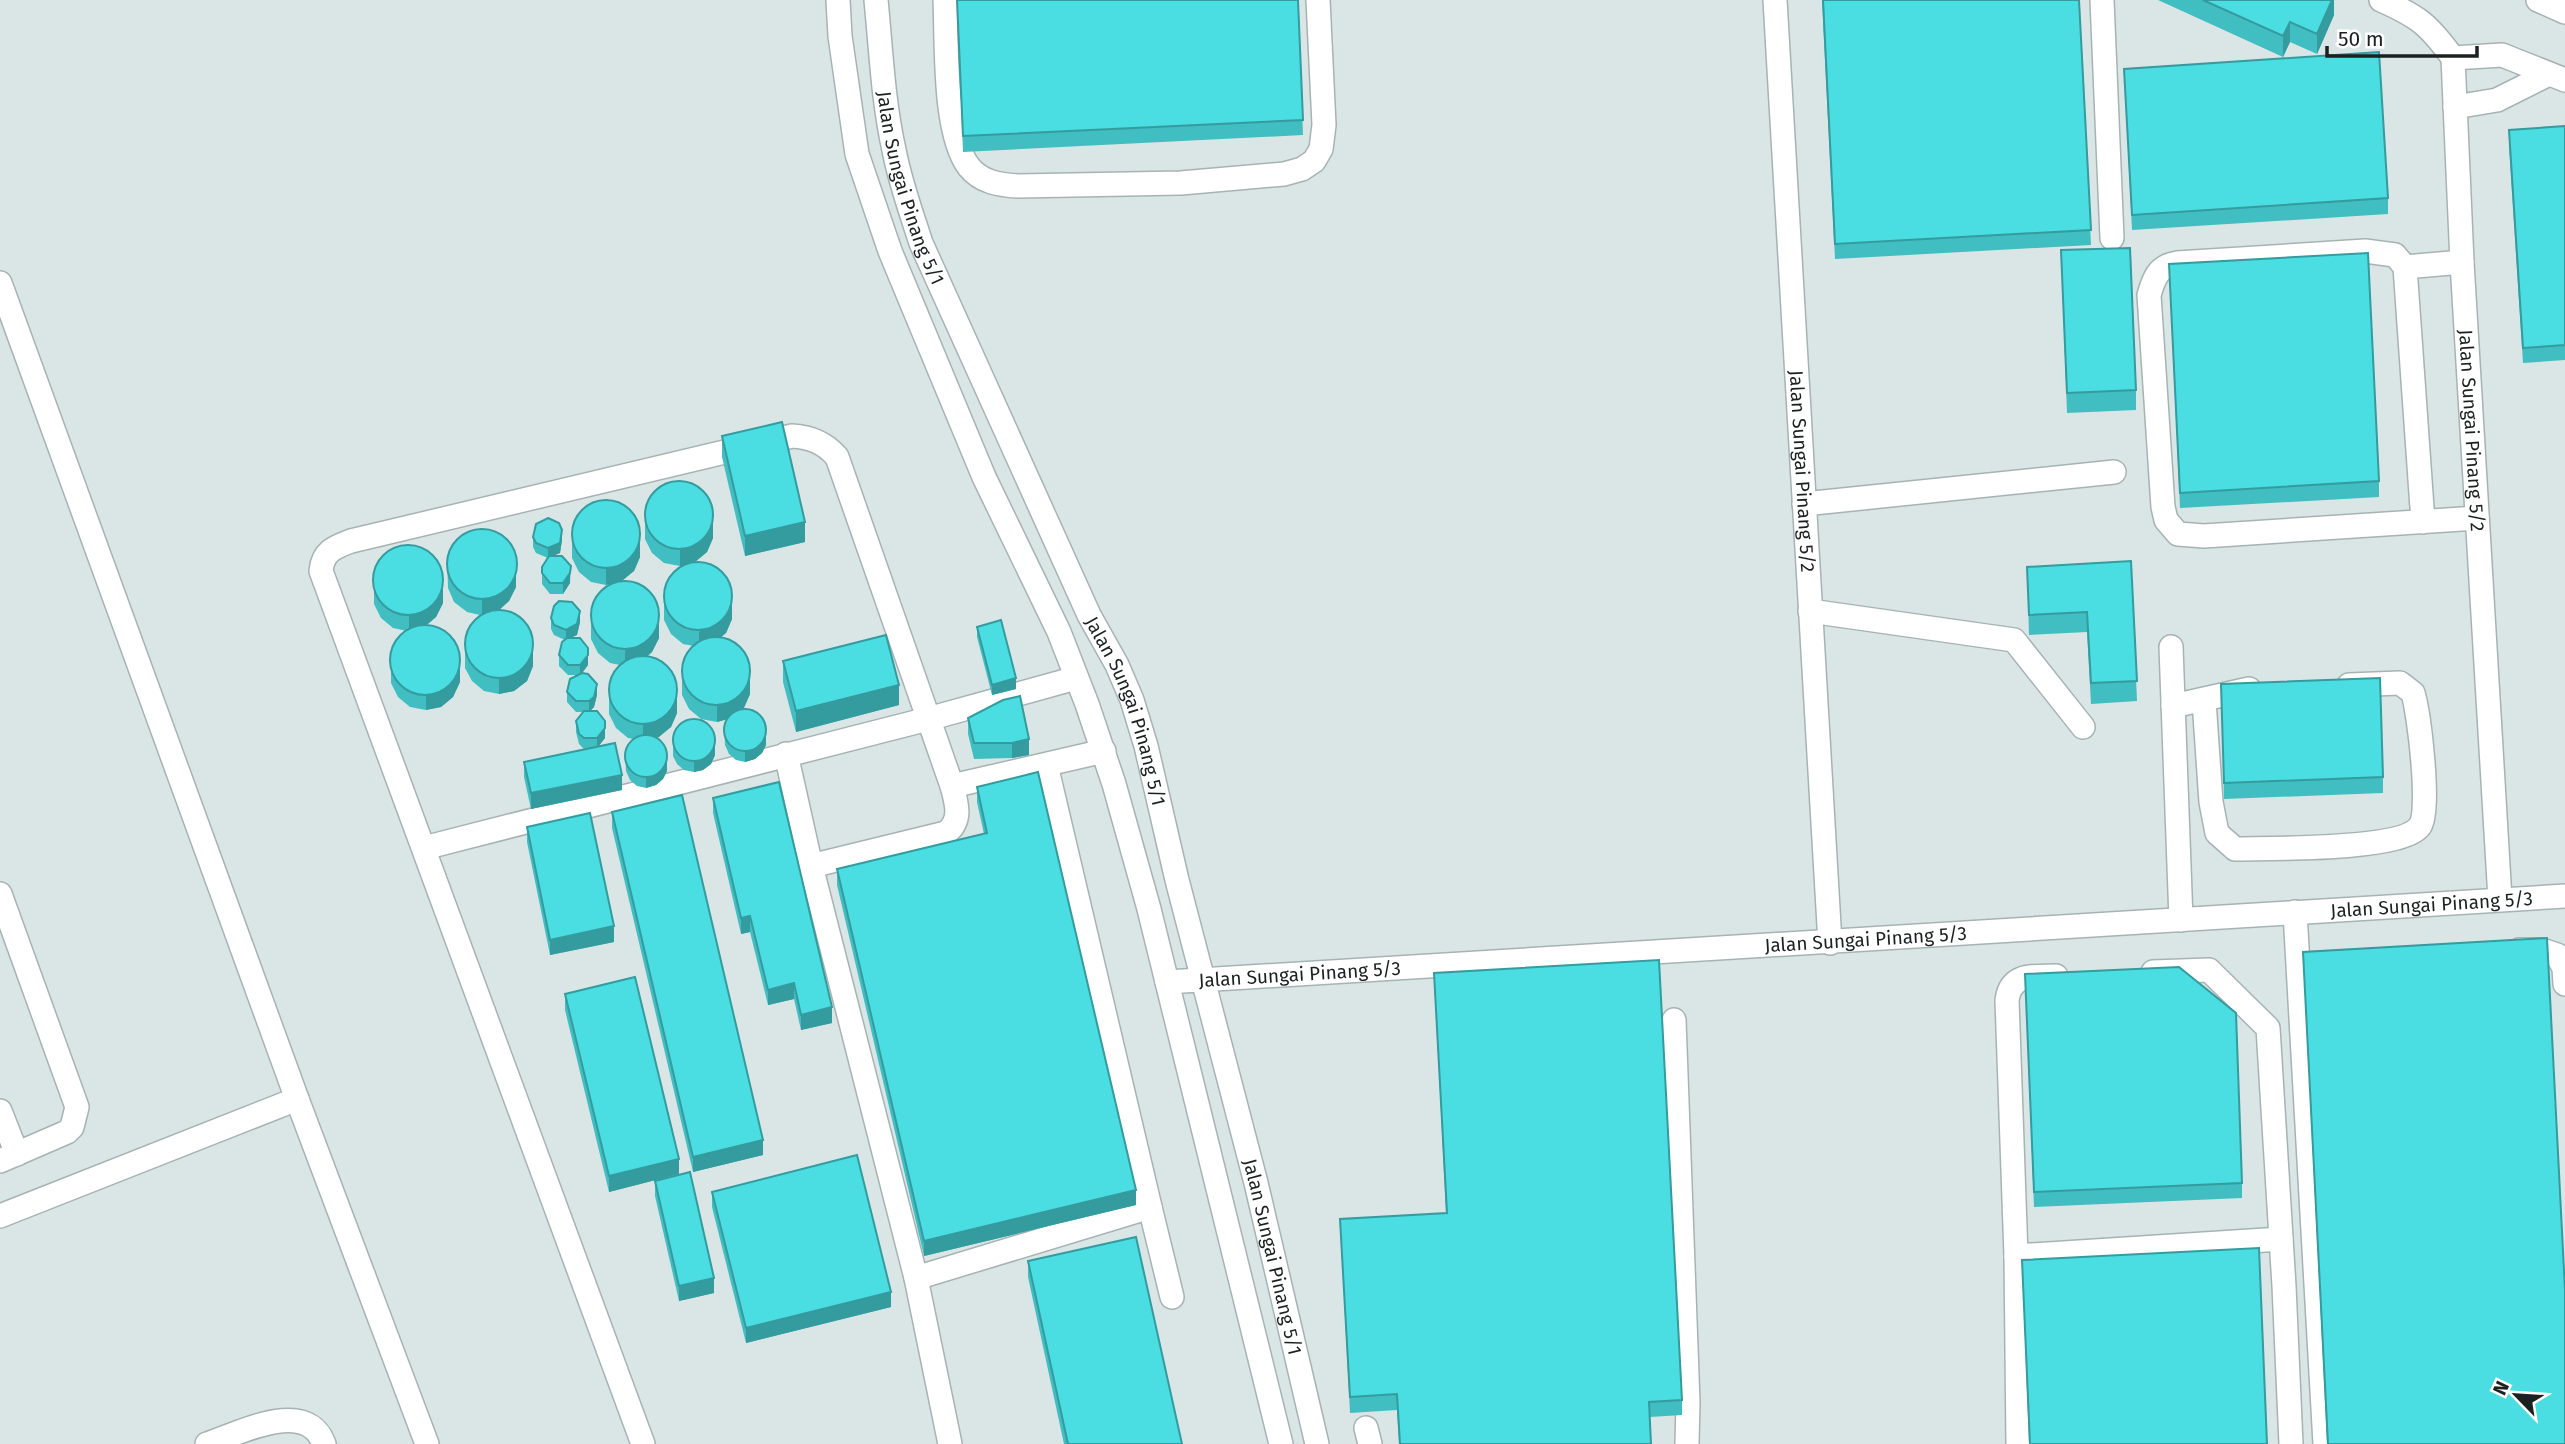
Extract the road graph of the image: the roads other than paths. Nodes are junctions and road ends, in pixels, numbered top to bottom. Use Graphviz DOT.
graph roads {
  1 [pos="838,0"];
  2 [pos="876,0"];
  3 [pos="945,0"];
  4 [pos="1318,0"];
  5 [pos="1775,0"];
  6 [pos="2102,0"];
  7 [pos="2381,0"];
  8 [pos="2538,0"];
  9 [pos="2565,12"];
  10 [pos="2453,58"];
  11 [pos="2557,77"];
  12 [pos="2455,107"];
  13 [pos="2112,239"];
  14 [pos="2462,262"];
  15 [pos="2404,267"];
  16 [pos="0,283"];
  17 [pos="2114,472"];
  18 [pos="1804,504"];
  19 [pos="2477,518"];
  20 [pos="2423,522"];
  21 [pos="1810,611"];
  22 [pos="2171,647"];
  23 [pos="1076,678"];
  24 [pos="2322,686"];
  25 [pos="2270,688"];
  26 [pos="2204,701"];
  27 [pos="2173,706"];
  28 [pos="928,719"];
  29 [pos="2083,727"];
  30 [pos="1104,751"];
  31 [pos="786,754"];
  32 [pos="1046,765"];
  33 [pos="952,786"];
  34 [pos="2211,802"];
  35 [pos="2177,805"];
  36 [pos="424,848"];
  37 [pos="811,866"];
  38 [pos="2565,896"];
  39 [pos="2500,899"];
  40 [pos="1,901"];
  41 [pos="2295,912"];
  42 [pos="2181,920"];
  43 [pos="1830,943"];
  44 [pos="2491,951"];
  45 [pos="2325,958"];
  46 [pos="2298,959"];
  47 [pos="2130,973"];
  48 [pos="2078,975"];
  49 [pos="1203,981"];
  50 [pos="1167,982"];
  51 [pos="2565,984"];
  52 [pos="1674,1020"];
  53 [pos="297,1099"];
  54 [pos="0,1111"];
  55 [pos="8,1157"];
  56 [pos="1150,1207"];
  57 [pos="0,1216"];
  58 [pos="2281,1238"];
  59 [pos="2017,1256"];
  60 [pos="916,1278"];
  61 [pos="1172,1297"];
  62 [pos="207,1444"];
  63 [pos="324,1444"];
  64 [pos="428,1444"];
  65 [pos="643,1444"];
  66 [pos="950,1444"];
  67 [pos="1281,1444"];
  68 [pos="1317,1444"];
  69 [pos="1687,1444"];
  70 [pos="2018,1444"];
  71 [pos="2291,1444"];
  72 [pos="2325,1444"];
  1 -- 23 [label="street, Jalan Sungai Pinang 5/1"];
  2 -- 49 [label="street, Jalan Sungai Pinang 5/1"];
  3 -- 4 [label="street"];
  5 -- 18 [label="street, Jalan Sungai Pinang 5/2"];
  6 -- 13 [label="street"];
  7 -- 10 [label="street"];
  8 -- 9 [label="street"];
  10 -- 11 [label="street"];
  10 -- 12 [label="street, Jalan Sungai Pinang 5/2"];
  11 -- 12 [label="street"];
  12 -- 14 [label="street, Jalan Sungai Pinang 5/2"];
  14 -- 15 [label="street"];
  14 -- 19 [label="street, Jalan Sungai Pinang 5/2"];
  15 -- 20 [label="street"];
  15 -- 20 [label="street"];
  16 -- 53 [label="street"];
  17 -- 18 [label="street"];
  18 -- 21 [label="street, Jalan Sungai Pinang 5/2"];
  19 -- 20 [label="street"];
  19 -- 39 [label="street, Jalan Sungai Pinang 5/2"];
  21 -- 29 [label="street"];
  21 -- 43 [label="street, Jalan Sungai Pinang 5/2"];
  22 -- 27 [label="street"];
  23 -- 28 [label="street"];
  23 -- 30 [label="street, Jalan Sungai Pinang 5/1"];
  24 -- 34 [label="street"];
  25 -- 26 [label="street"];
  26 -- 27 [label="street"];
  26 -- 34 [label="street"];
  27 -- 35 [label="street"];
  28 -- 31 [label="street"];
  28 -- 33 [label="street"];
  28 -- 36 [label="street"];
  30 -- 32 [label="street"];
  30 -- 50 [label="street, Jalan Sungai Pinang 5/1"];
  31 -- 36 [label="street"];
  31 -- 37 [label="street"];
  32 -- 33 [label="street"];
  32 -- 56 [label="street"];
  33 -- 37 [label="street"];
  34 -- 35 [label="street"];
  35 -- 42 [label="street"];
  36 -- 65 [label="street"];
  37 -- 60 [label="street"];
  38 -- 39 [label="street, Jalan Sungai Pinang 5/3"];
  39 -- 41 [label="street, Jalan Sungai Pinang 5/3"];
  40 -- 55 [label="street"];
  41 -- 42 [label="street, Jalan Sungai Pinang 5/3"];
  41 -- 46 [label="street"];
  42 -- 43 [label="street, Jalan Sungai Pinang 5/3"];
  43 -- 49 [label="street, Jalan Sungai Pinang 5/3"];
  44 -- 51 [label="street"];
  45 -- 46 [label="street"];
  46 -- 72 [label="street"];
  47 -- 58 [label="street"];
  48 -- 59 [label="street"];
  49 -- 50 [label="street, Jalan Sungai Pinang 5/3"];
  49 -- 68 [label="street, Jalan Sungai Pinang 5/1"];
  50 -- 67 [label="street, Jalan Sungai Pinang 5/1"];
  52 -- 69 [label="street"];
  53 -- 57 [label="street"];
  53 -- 64 [label="street"];
  54 -- 55 [label="street"];
  56 -- 60 [label="street"];
  56 -- 61 [label="street"];
  58 -- 59 [label="street"];
  58 -- 71 [label="street"];
  59 -- 70 [label="street"];
  60 -- 66 [label="street"];
  62 -- 63 [label="street"];
}
